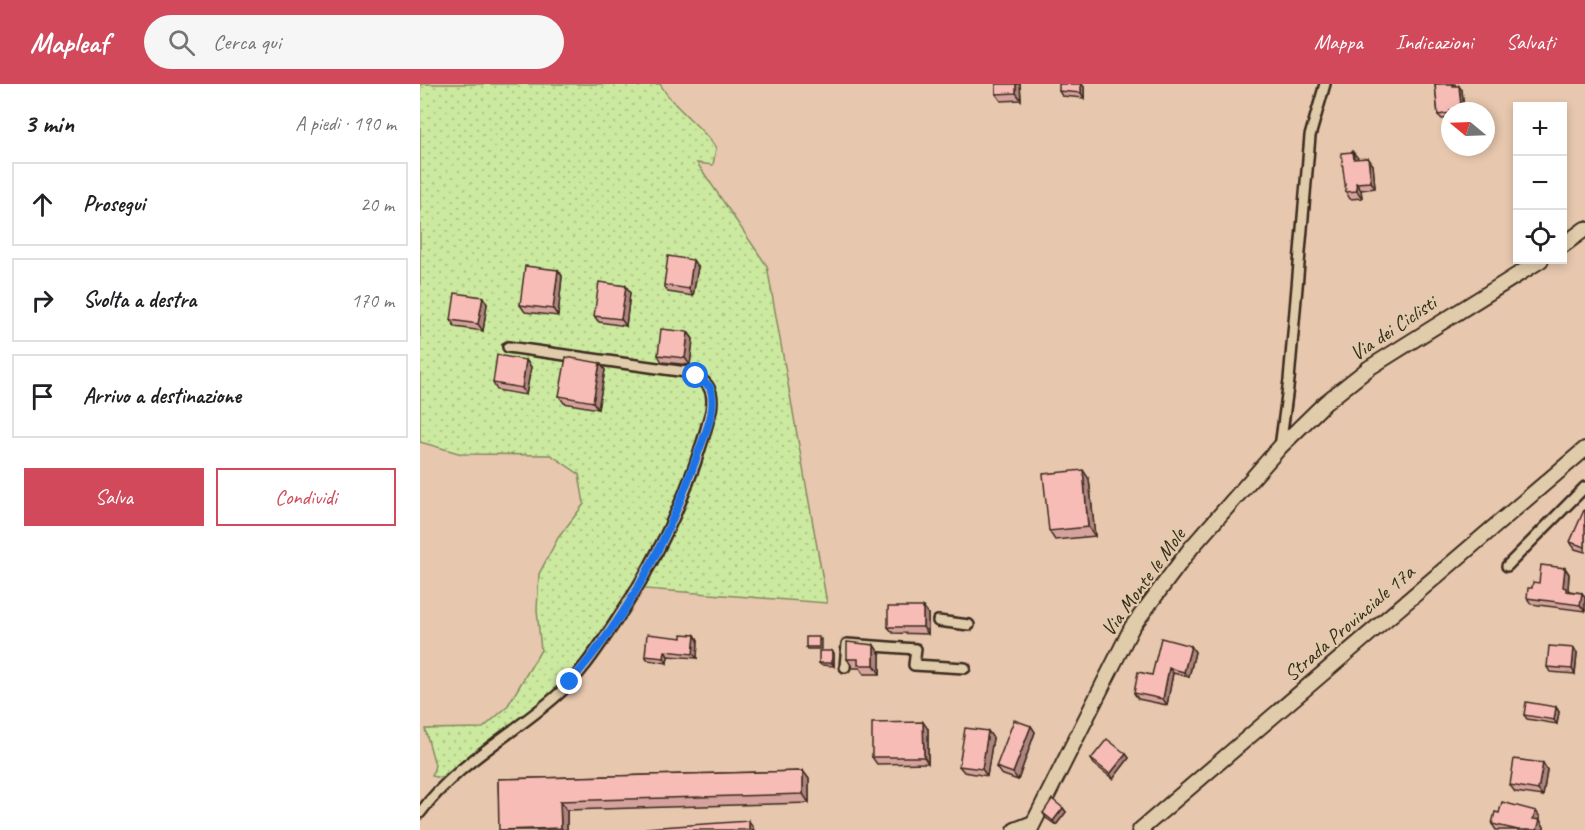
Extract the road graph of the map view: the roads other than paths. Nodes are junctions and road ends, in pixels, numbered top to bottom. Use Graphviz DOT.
graph roads {
  1 [pos="1325,84"];
  2 [pos="1585,229"];
  3 [pos="1567,243"];
  4 [pos="1535,264"];
  5 [pos="508,347"];
  6 [pos="1280,447"];
  7 [pos="1585,449"];
  8 [pos="1585,487"];
  9 [pos="1507,566"];
  10 [pos="939,621"];
  11 [pos="969,625"];
  12 [pos="845,667"];
  13 [pos="965,668"];
  14 [pos="420,813"];
  15 [pos="1031,826"];
  16 [pos="1014,830"];
  17 [pos="1140,830"];
  1 -- 6 [label="street"];
  2 -- 3 [label="street"];
  4 -- 6 [label="street, Via dei Ciclisti"];
  5 -- 14 [label="street"];
  6 -- 15 [label="street, Via Monte le Mole"];
  7 -- 17 [label="street, Strada Provinciale 17a"];
  8 -- 9 [label="street"];
  10 -- 11 [label="street"];
  12 -- 13 [label="street"];
  15 -- 16 [label="street"];
}
